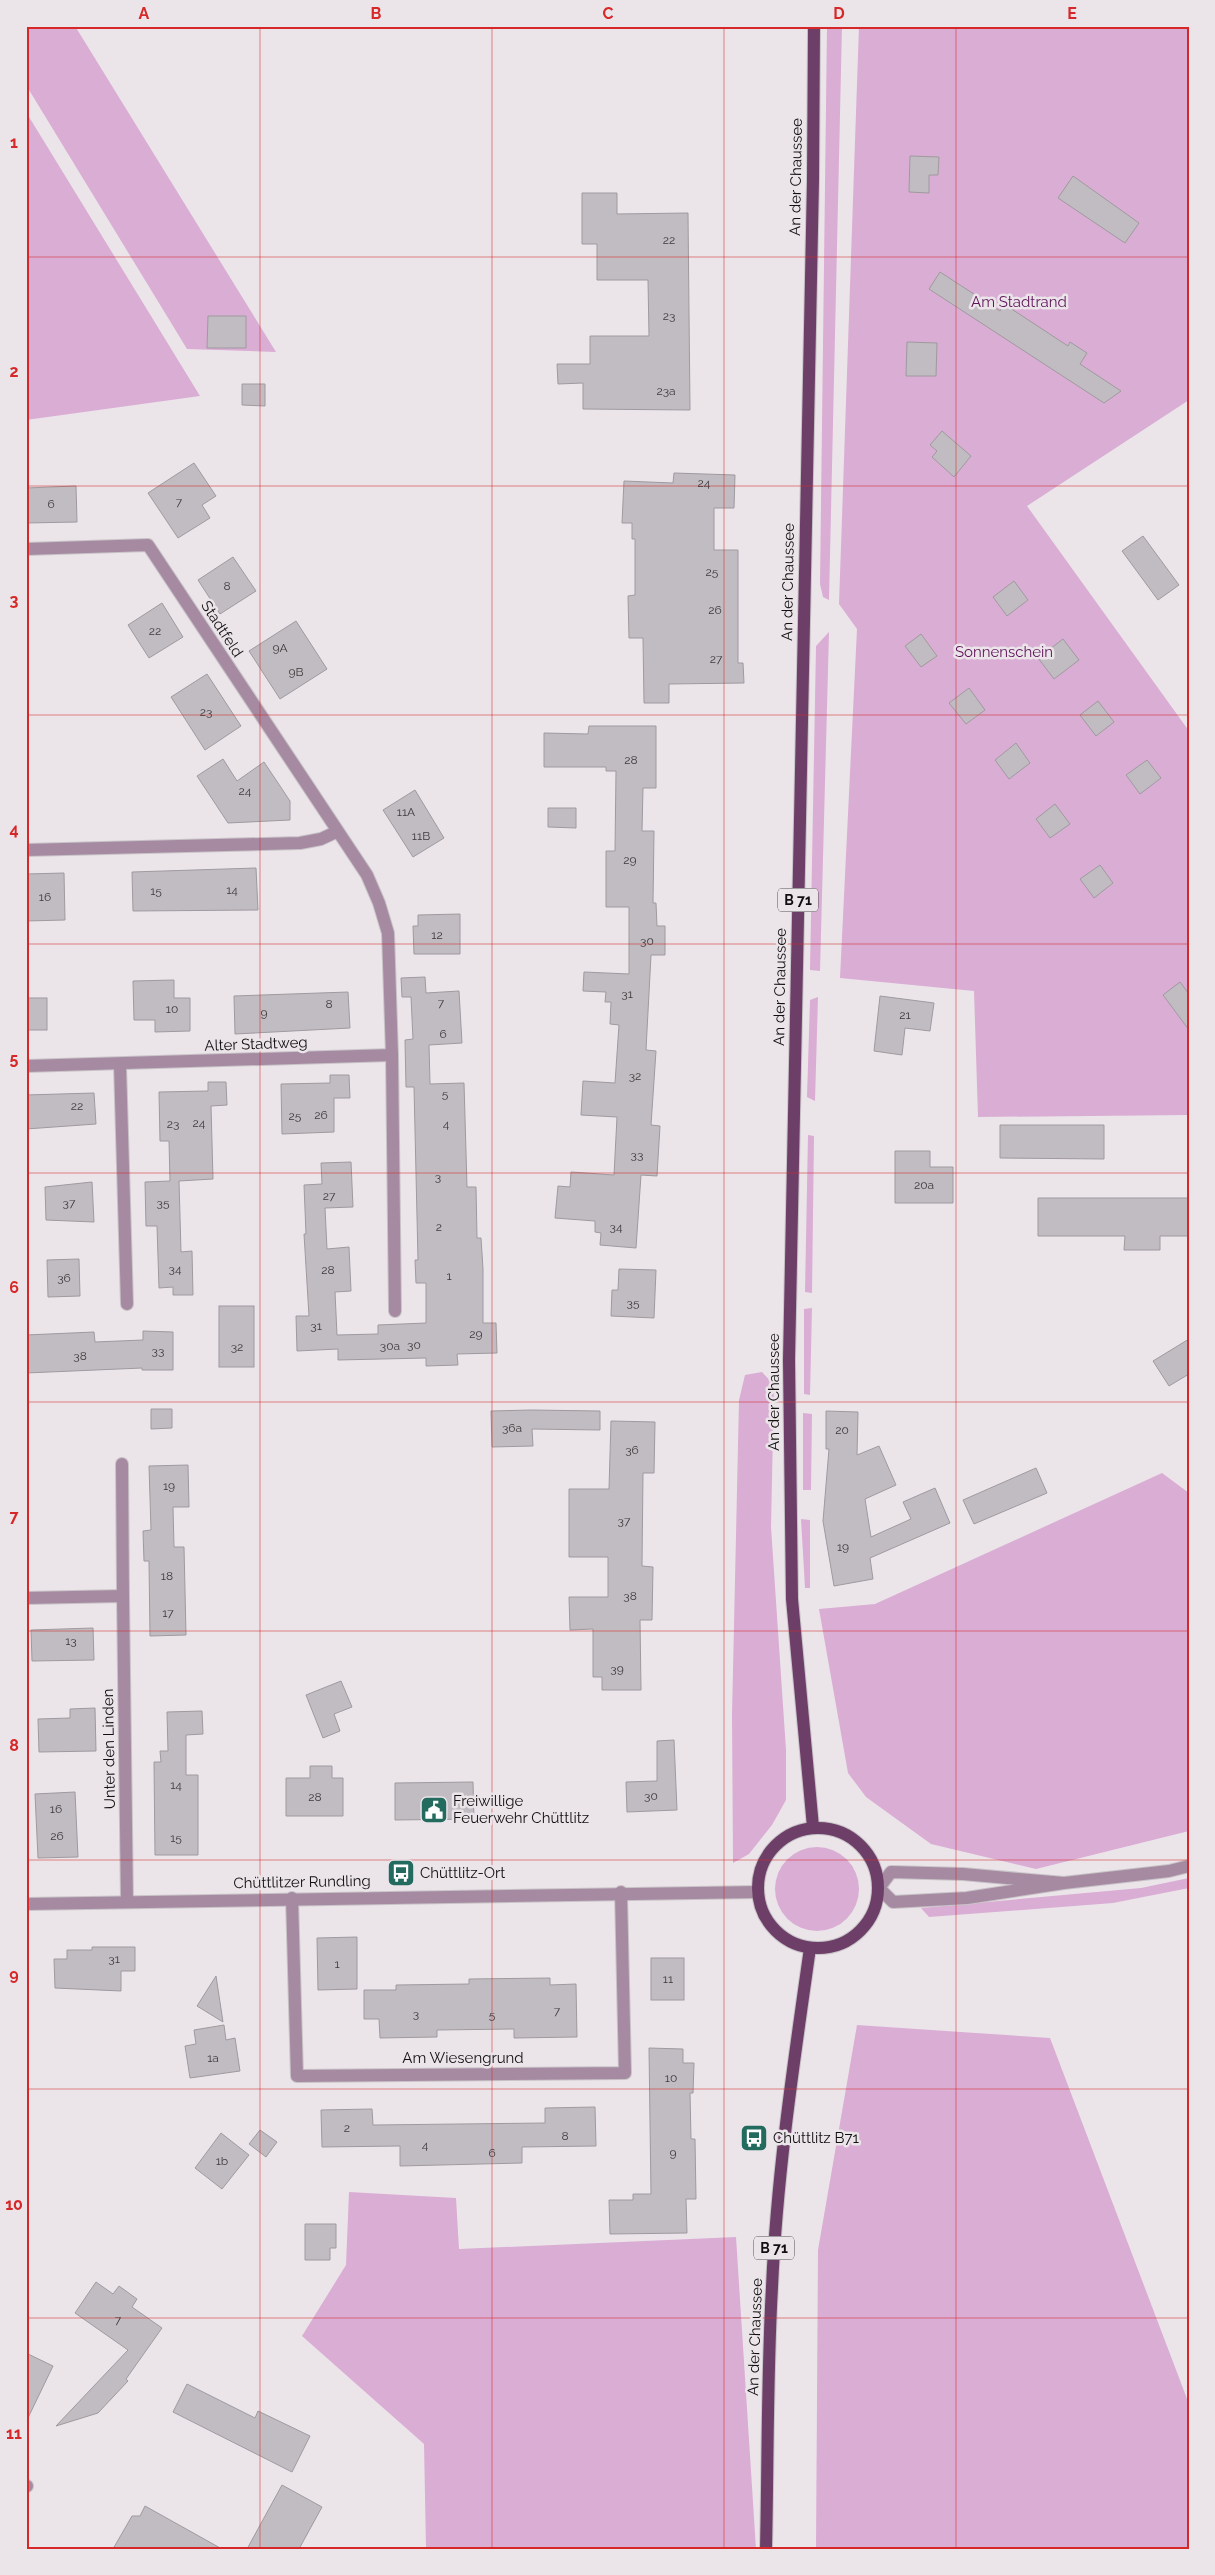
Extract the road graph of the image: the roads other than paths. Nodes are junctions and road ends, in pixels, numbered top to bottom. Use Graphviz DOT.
graph roads {
  1 [pos="814,26"];
  2 [pos="26,549"];
  3 [pos="336,832"];
  4 [pos="26,850"];
  5 [pos="392,1055"];
  6 [pos="120,1065"];
  7 [pos="26,1066"];
  8 [pos="127,1304"];
  9 [pos="395,1311"];
  10 [pos="122,1464"];
  11 [pos="123,1596"];
  12 [pos="26,1598"];
  13 [pos="813,1828"];
  14 [pos="1189,1866"];
  15 [pos="1064,1883"];
  16 [pos="879,1888"];
  17 [pos="621,1892"];
  18 [pos="758,1892"];
  19 [pos="292,1898"];
  20 [pos="127,1902"];
  21 [pos="26,1904"];
  22 [pos="810,1948"];
  23 [pos="766,2549"];
  1 -- 13 [label="main road, An der Chaussee / B 71"];
  2 -- 3 [label="street, Stadtfeld"];
  3 -- 4 [label="street"];
  3 -- 5 [label="street, Stadtfeld"];
  5 -- 6 [label="street, Alter Stadtweg"];
  5 -- 9 [label="street"];
  6 -- 7 [label="street, Alter Stadtweg"];
  6 -- 8 [label="street"];
  10 -- 11 [label="street, Unter den Linden"];
  11 -- 12 [label="street"];
  11 -- 20 [label="street, Unter den Linden"];
  13 -- 16 [label="main road"];
  13 -- 18 [label="main road"];
  14 -- 15 [label="street"];
  15 -- 16 [label="street"];
  15 -- 16 [label="street"];
  16 -- 22 [label="main road"];
  17 -- 18 [label="street, Chüttlitzer Rundling"];
  17 -- 19 [label="street, Chüttlitzer Rundling"];
  17 -- 19 [label="street, Am Wiesengrund"];
  18 -- 22 [label="main road"];
  19 -- 20 [label="street, Chüttlitzer Rundling"];
  20 -- 21 [label="street, Chüttlitzer Rundling"];
  22 -- 23 [label="main road, An der Chaussee / B 71"];
}
